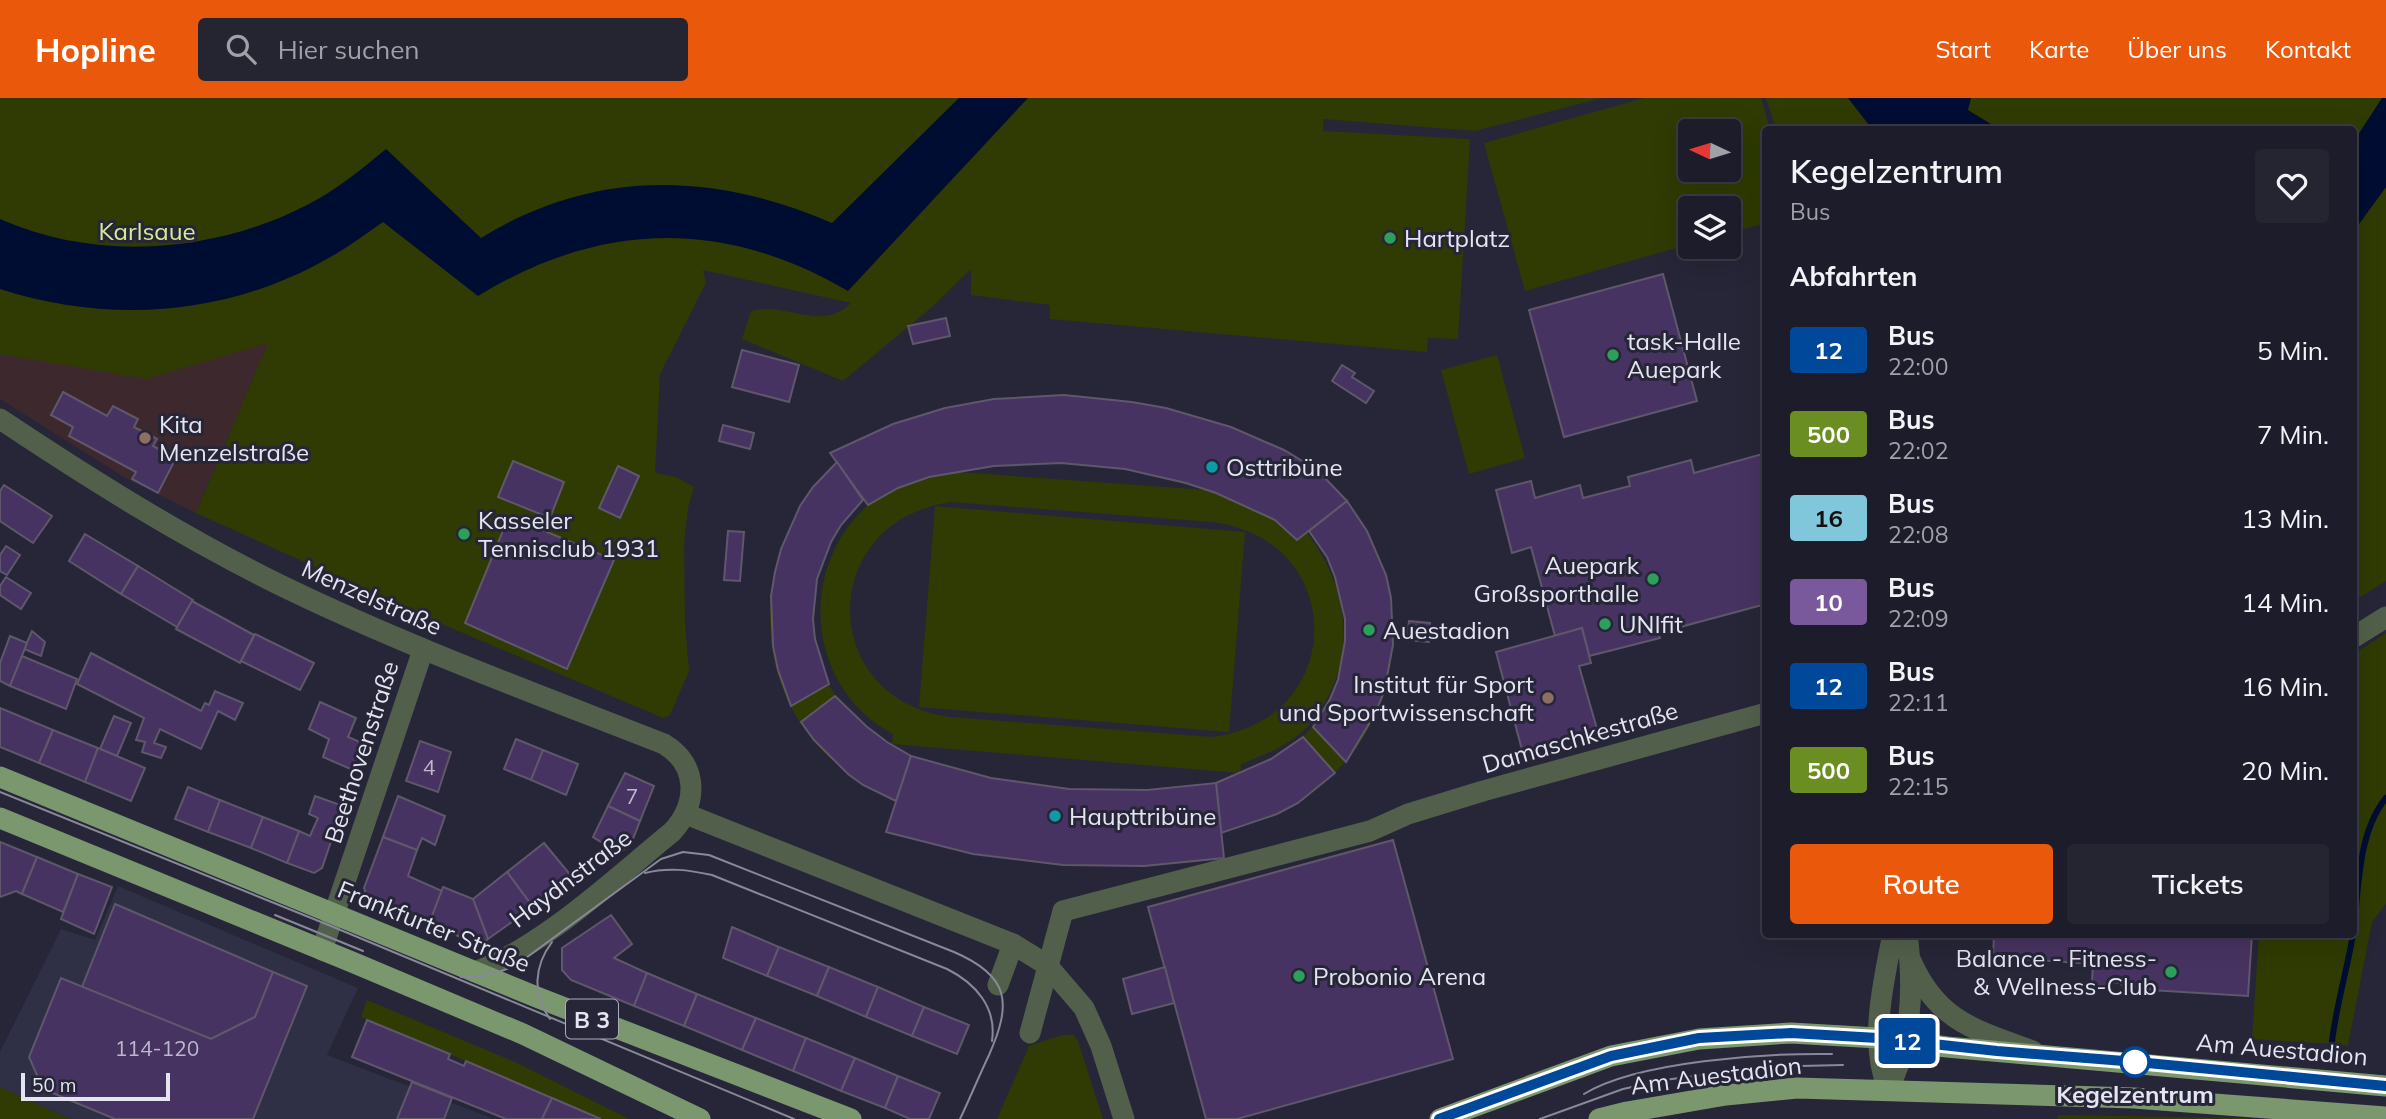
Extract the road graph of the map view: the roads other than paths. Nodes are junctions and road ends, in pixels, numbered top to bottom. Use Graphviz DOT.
graph roads {
  1 [pos="0,419"];
  2 [pos="2386,617"];
  3 [pos="2357,635"];
  4 [pos="422,650"];
  5 [pos="1762,714"];
  6 [pos="0,777"];
  7 [pos="689,815"];
  8 [pos="0,818"];
  9 [pos="336,914"];
  10 [pos="1892,938"];
  11 [pos="1908,938"];
  12 [pos="1013,944"];
  13 [pos="322,950"];
  14 [pos="1911,961"];
  15 [pos="1047,965"];
  16 [pos="475,972"];
  17 [pos="998,985"];
  18 [pos="1030,1033"];
  19 [pos="1878,1038"];
  20 [pos="1905,1041"];
  21 [pos="2046,1056"];
  22 [pos="2386,1086"];
  23 [pos="1888,1090"];
  24 [pos="2386,1117"];
  25 [pos="700,1119"];
  26 [pos="851,1119"];
  27 [pos="1124,1119"];
  28 [pos="1440,1119"];
  29 [pos="1599,1119"];
  1 -- 4 [label="street, Menzelstraße"];
  2 -- 3 [label="street"];
  4 -- 7 [label="street, Menzelstraße"];
  4 -- 9 [label="street, Beethovenstraße"];
  5 -- 15 [label="street, Damaschkestraße"];
  6 -- 9 [label="main road, Frankfurter Straße / B 3"];
  7 -- 12 [label="street"];
  7 -- 16 [label="street, Haydnstraße"];
  8 -- 13 [label="main road, B 3"];
  9 -- 13 [label="street, Beethovenstraße"];
  9 -- 16 [label="main road, Frankfurter Straße / B 3"];
  10 -- 19 [label="street"];
  11 -- 14 [label="street"];
  12 -- 15 [label="street"];
  12 -- 17 [label="street"];
  13 -- 25 [label="main road, B 3"];
  14 -- 20 [label="street"];
  14 -- 21 [label="street, Am Auestadion"];
  15 -- 18 [label="street"];
  15 -- 27 [label="street"];
  16 -- 26 [label="main road, Frankfurter Straße / B 3"];
  19 -- 20 [label="main road, Am Auestadion"];
  19 -- 23 [label="street"];
  19 -- 28 [label="main road, Am Auestadion"];
  20 -- 21 [label="main road, Am Auestadion"];
  20 -- 23 [label="street"];
  21 -- 22 [label="main road, Am Auestadion"];
  23 -- 24 [label="main road, Am Auestadion"];
  23 -- 29 [label="main road, Am Auestadion"];
}
